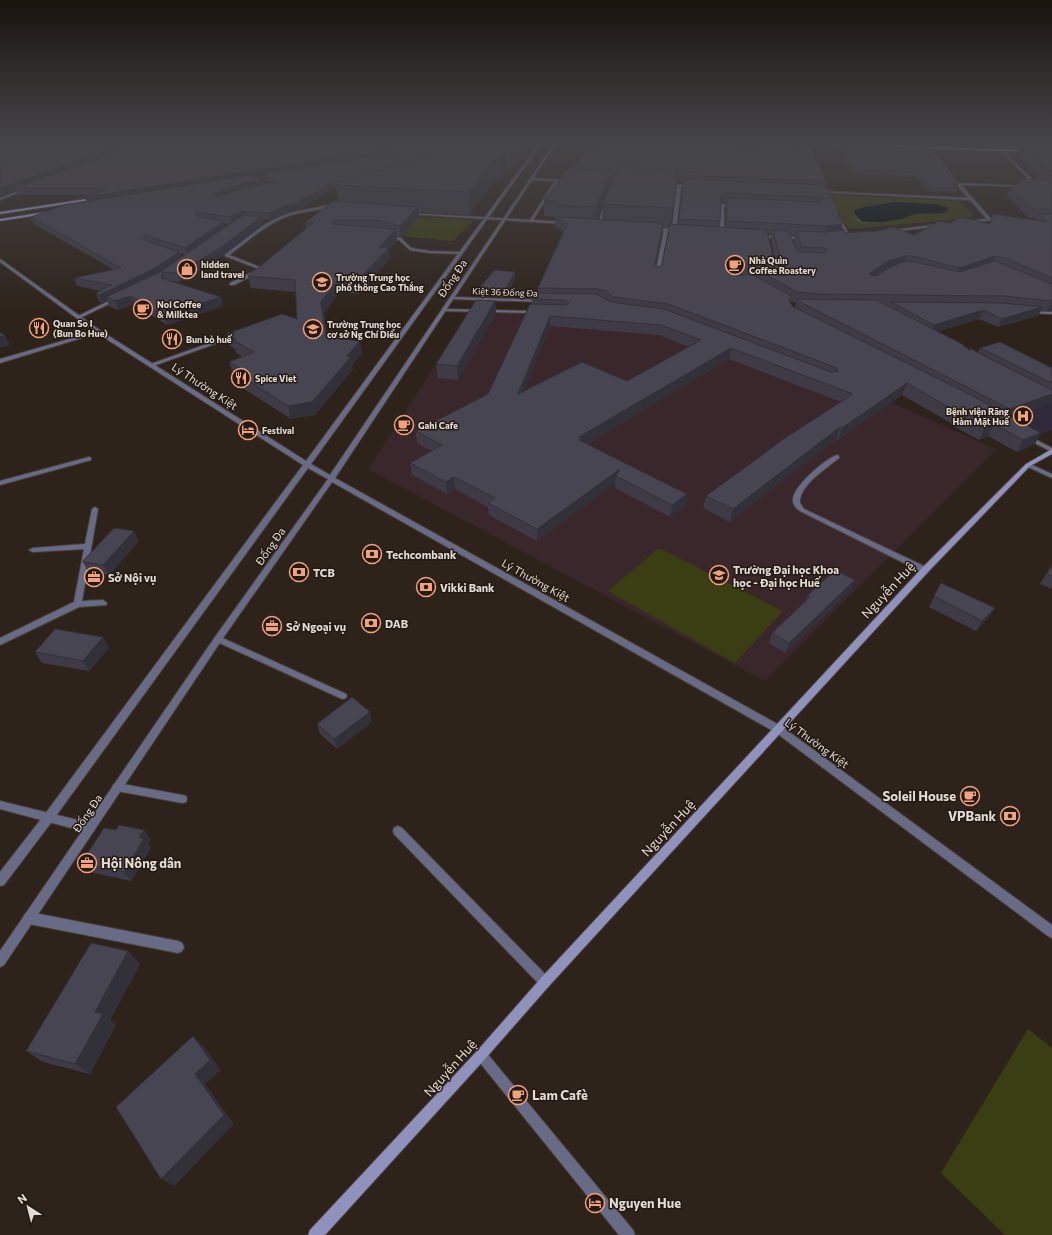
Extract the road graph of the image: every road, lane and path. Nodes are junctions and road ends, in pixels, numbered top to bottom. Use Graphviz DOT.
graph roads {
  1 [pos="970,199"];
  2 [pos="86,200"];
  3 [pos="500,200"];
  4 [pos="518,200"];
  5 [pos="545,200"];
  6 [pos="608,200"];
  7 [pos="677,200"];
  8 [pos="335,204"];
  9 [pos="744,206"];
  10 [pos="324,209"];
  11 [pos="331,210"];
  12 [pos="55,212"];
  13 [pos="0,213"];
  14 [pos="401,214"];
  15 [pos="836,214"];
  16 [pos="849,215"];
  17 [pos="487,218"];
  18 [pos="990,219"];
  19 [pos="1005,219"];
  20 [pos="0,220"];
  21 [pos="505,220"];
  22 [pos="532,221"];
  23 [pos="263,222"];
  24 [pos="270,223"];
  25 [pos="569,223"];
  26 [pos="884,223"];
  27 [pos="958,223"];
  28 [pos="942,224"];
  29 [pos="591,225"];
  30 [pos="598,225"];
  31 [pos="606,226"];
  32 [pos="643,228"];
  33 [pos="666,230"];
  34 [pos="674,230"];
  35 [pos="680,231"];
  36 [pos="880,232"];
  37 [pos="715,233"];
  38 [pos="722,234"];
  39 [pos="729,234"];
  40 [pos="856,235"];
  41 [pos="384,236"];
  42 [pos="752,236"];
  43 [pos="843,236"];
  44 [pos="849,236"];
  45 [pos="767,237"];
  46 [pos="789,238"];
  47 [pos="810,238"];
  48 [pos="768,244"];
  49 [pos="791,245"];
  50 [pos="460,253"];
  51 [pos="0,260"];
  52 [pos="657,275"];
  53 [pos="232,284"];
  54 [pos="119,298"];
  55 [pos="452,298"];
  56 [pos="550,301"];
  57 [pos="444,310"];
  58 [pos="544,312"];
  59 [pos="1026,312"];
  60 [pos="1052,313"];
  61 [pos="78,317"];
  62 [pos="99,332"];
  63 [pos="245,333"];
  64 [pos="0,361"];
  65 [pos="151,365"];
  66 [pos="1020,433"];
  67 [pos="1052,451"];
  68 [pos="837,457"];
  69 [pos="89,459"];
  70 [pos="306,464"];
  71 [pos="1028,464"];
  72 [pos="1052,476"];
  73 [pos="331,478"];
  74 [pos="0,483"];
  75 [pos="94,509"];
  76 [pos="89,546"];
  77 [pos="33,550"];
  78 [pos="925,570"];
  79 [pos="103,603"];
  80 [pos="78,604"];
  81 [pos="218,639"];
  82 [pos="0,642"];
  83 [pos="343,696"];
  84 [pos="778,729"];
  85 [pos="117,787"];
  86 [pos="182,799"];
  87 [pos="0,805"];
  88 [pos="49,817"];
  89 [pos="90,828"];
  90 [pos="398,831"];
  91 [pos="0,881"];
  92 [pos="29,918"];
  93 [pos="1052,932"];
  94 [pos="178,947"];
  95 [pos="0,961"];
  96 [pos="545,982"];
  97 [pos="481,1055"];
  98 [pos="315,1235"];
  99 [pos="628,1235"];
  1 -- 18 [label="street"];
  2 -- 13 [label="main road"];
  3 -- 17 [label="street, Đống Đa"];
  4 -- 21 [label="street, Đống Đa"];
  5 -- 22 [label="street"];
  6 -- 30 [label="street"];
  7 -- 34 [label="street"];
  8 -- 10 [label="street"];
  9 -- 38 [label="street"];
  10 -- 11 [label="street"];
  10 -- 24 [label="street"];
  12 -- 20 [label="main road"];
  14 -- 17 [label="street"];
  15 -- 44 [label="street"];
  16 -- 26 [label="path"];
  17 -- 21 [label="street"];
  17 -- 50 [label="street, Đống Đa"];
  18 -- 19 [label="street"];
  18 -- 27 [label="street"];
  21 -- 22 [label="street"];
  21 -- 55 [label="street, Đống Đa"];
  22 -- 25 [label="street"];
  23 -- 24 [label="street"];
  24 -- 53 [label="street"];
  28 -- 36 [label="street"];
  29 -- 30 [label="street"];
  30 -- 31 [label="street"];
  32 -- 33 [label="street"];
  33 -- 34 [label="street"];
  33 -- 52 [label="street"];
  34 -- 35 [label="street"];
  37 -- 38 [label="street"];
  38 -- 39 [label="street"];
  40 -- 44 [label="street"];
  41 -- 50 [label="street"];
  42 -- 45 [label="street"];
  43 -- 44 [label="street"];
  45 -- 46 [label="street"];
  45 -- 48 [label="street"];
  46 -- 47 [label="street"];
  46 -- 49 [label="street"];
  50 -- 70 [label="street, Đống Đa"];
  51 -- 61 [label="street, Lý Thường Kiệt"];
  54 -- 61 [label="street"];
  55 -- 56 [label="street, Kiệt 36 Đống Đa"];
  55 -- 57 [label="street, Đống Đa"];
  57 -- 58 [label="street"];
  57 -- 73 [label="street, Đống Đa"];
  59 -- 60 [label="street"];
  61 -- 62 [label="street, Lý Thường Kiệt"];
  62 -- 64 [label="street"];
  62 -- 65 [label="street, Lý Thường Kiệt"];
  63 -- 65 [label="street"];
  65 -- 70 [label="street, Lý Thường Kiệt"];
  66 -- 67 [label="street"];
  67 -- 71 [label="main road, Nguyễn Huệ"];
  68 -- 78 [label="street"];
  69 -- 74 [label="street"];
  70 -- 73 [label="street, Lý Thường Kiệt"];
  70 -- 88 [label="street, Đống Đa"];
  71 -- 72 [label="street"];
  71 -- 78 [label="main road, Nguyễn Huệ"];
  73 -- 81 [label="street, Đống Đa"];
  73 -- 84 [label="street, Lý Thường Kiệt"];
  75 -- 76 [label="street"];
  76 -- 77 [label="street"];
  76 -- 80 [label="street"];
  78 -- 84 [label="main road, Nguyễn Huệ"];
  79 -- 80 [label="street"];
  80 -- 82 [label="street"];
  81 -- 83 [label="street"];
  81 -- 85 [label="street, Đống Đa"];
  84 -- 93 [label="street, Lý Thường Kiệt"];
  84 -- 96 [label="main road, Nguyễn Huệ"];
  85 -- 86 [label="street"];
  85 -- 89 [label="street, Đống Đa"];
  87 -- 88 [label="street"];
  88 -- 89 [label="street"];
  88 -- 91 [label="street, Đống Đa"];
  89 -- 92 [label="street, Đống Đa"];
  90 -- 96 [label="street"];
  92 -- 94 [label="street"];
  92 -- 95 [label="street, Đống Đa"];
  96 -- 97 [label="main road, Nguyễn Huệ"];
  97 -- 98 [label="main road, Nguyễn Huệ"];
  97 -- 99 [label="street"];
}
